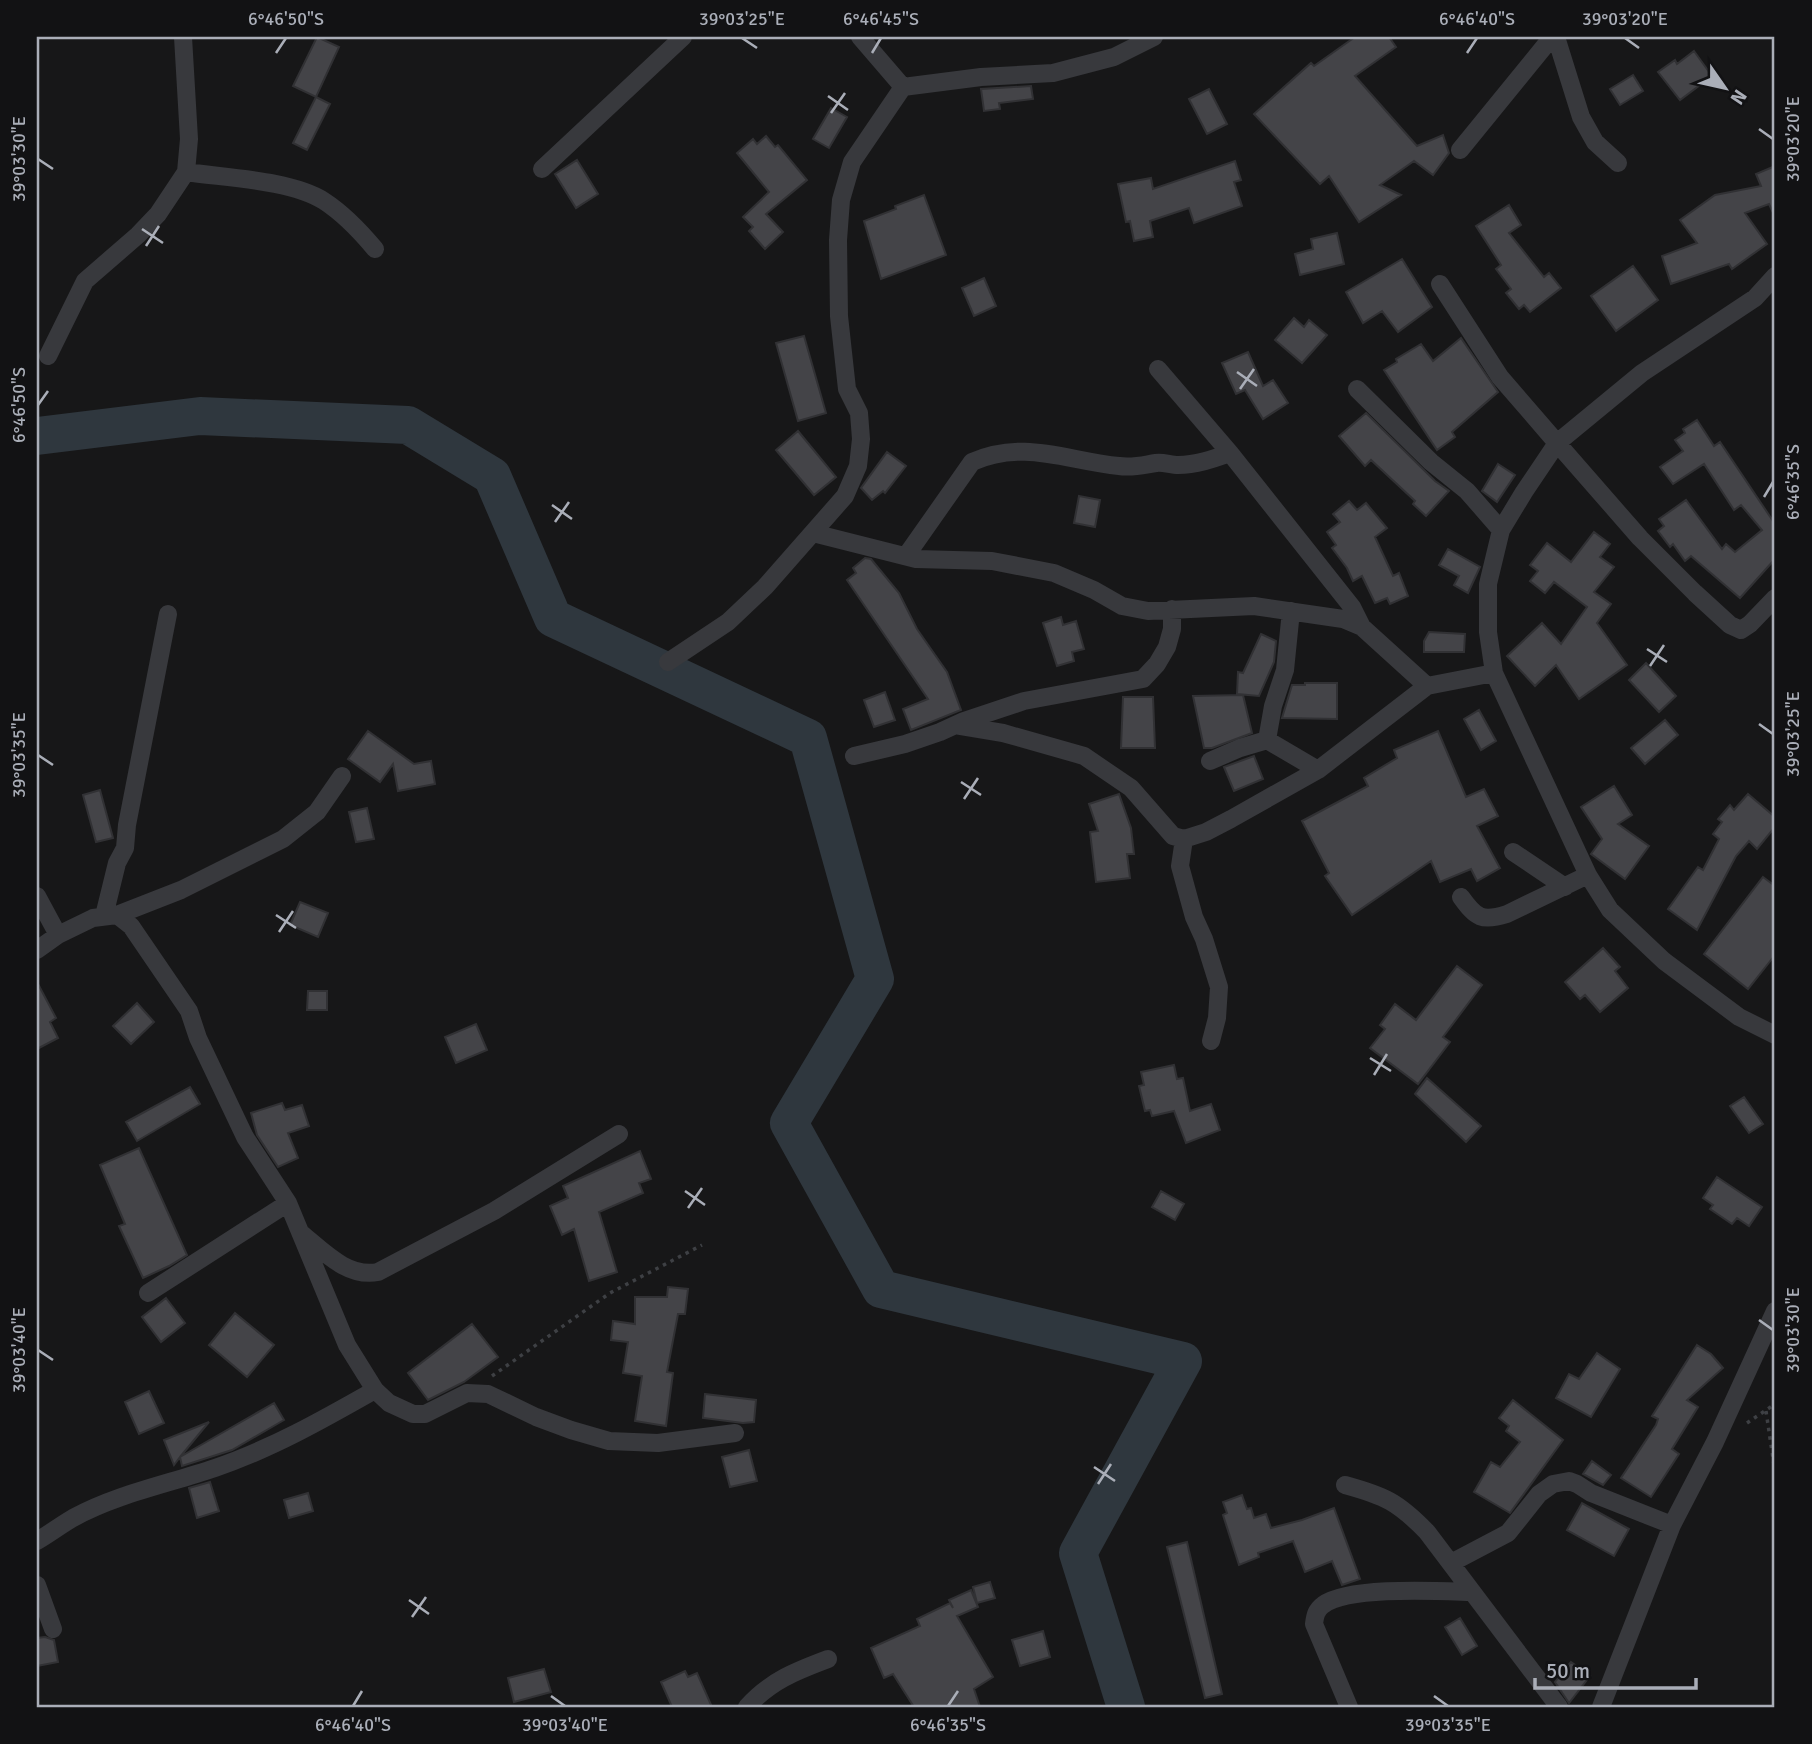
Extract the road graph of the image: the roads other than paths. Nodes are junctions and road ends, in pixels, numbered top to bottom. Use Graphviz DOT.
graph roads {
  1 [pos="183,37"];
  2 [pos="683,37"];
  3 [pos="860,37"];
  4 [pos="1154,37"];
  5 [pos="1554,37"];
  6 [pos="903,88"];
  7 [pos="1460,150"];
  8 [pos="1618,163"];
  9 [pos="542,169"];
  10 [pos="186,172"];
  11 [pos="375,249"];
  12 [pos="1775,276"];
  13 [pos="1440,284"];
  14 [pos="48,356"];
  15 [pos="1158,369"];
  16 [pos="1356,389"];
  17 [pos="1557,443"];
  18 [pos="1230,453"];
  19 [pos="1501,530"];
  20 [pos="813,533"];
  21 [pos="906,556"];
  22 [pos="1775,598"];
  23 [pos="1172,609"];
  24 [pos="1291,611"];
  25 [pos="168,614"];
  26 [pos="1362,627"];
  27 [pos="668,662"];
  28 [pos="1494,673"];
  29 [pos="1427,686"];
  30 [pos="955,725"];
  31 [pos="1267,740"];
  32 [pos="854,756"];
  33 [pos="1210,761"];
  34 [pos="1318,771"];
  35 [pos="342,776"];
  36 [pos="1184,839"];
  37 [pos="1513,852"];
  38 [pos="1588,875"];
  39 [pos="1565,887"];
  40 [pos="37,896"];
  41 [pos="1461,897"];
  42 [pos="110,915"];
  43 [pos="58,935"];
  44 [pos="37,950"];
  45 [pos="1775,1035"];
  46 [pos="1211,1041"];
  47 [pos="619,1134"];
  48 [pos="288,1203"];
  49 [pos="302,1234"];
  50 [pos="148,1293"];
  51 [pos="1775,1311"];
  52 [pos="375,1390"];
  53 [pos="735,1433"];
  54 [pos="1345,1485"];
  55 [pos="1671,1525"];
  56 [pos="37,1541"];
  57 [pos="1451,1563"];
  58 [pos="37,1585"];
  59 [pos="1471,1592"];
  60 [pos="53,1629"];
  61 [pos="828,1659"];
  62 [pos="747,1707"];
  63 [pos="1349,1707"];
  64 [pos="1559,1707"];
  65 [pos="1601,1707"];
  1 -- 10 [label="street"];
  2 -- 9 [label="street"];
  3 -- 6 [label="street"];
  4 -- 6 [label="street"];
  5 -- 7 [label="street"];
  5 -- 8 [label="street"];
  6 -- 20 [label="street"];
  10 -- 11 [label="street"];
  10 -- 14 [label="street"];
  12 -- 17 [label="street"];
  13 -- 17 [label="street"];
  15 -- 18 [label="street"];
  16 -- 19 [label="street"];
  17 -- 19 [label="street"];
  17 -- 22 [label="street"];
  18 -- 21 [label="street"];
  18 -- 26 [label="street"];
  19 -- 28 [label="street"];
  20 -- 21 [label="street"];
  20 -- 27 [label="street"];
  21 -- 23 [label="street"];
  23 -- 24 [label="street"];
  23 -- 30 [label="street"];
  24 -- 26 [label="street"];
  24 -- 31 [label="street"];
  25 -- 42 [label="street"];
  26 -- 29 [label="street"];
  28 -- 29 [label="street"];
  28 -- 38 [label="street"];
  29 -- 34 [label="street"];
  30 -- 32 [label="street"];
  30 -- 36 [label="street"];
  31 -- 33 [label="street"];
  31 -- 34 [label="street"];
  34 -- 36 [label="street"];
  35 -- 42 [label="street"];
  36 -- 46 [label="street"];
  37 -- 39 [label="street"];
  38 -- 39 [label="street"];
  38 -- 45 [label="street"];
  39 -- 41 [label="street"];
  40 -- 43 [label="street"];
  42 -- 43 [label="street"];
  42 -- 48 [label="street"];
  43 -- 44 [label="street"];
  47 -- 49 [label="street"];
  48 -- 49 [label="street"];
  48 -- 50 [label="street"];
  49 -- 52 [label="street"];
  51 -- 55 [label="street"];
  52 -- 53 [label="street"];
  52 -- 56 [label="street"];
  54 -- 57 [label="street"];
  55 -- 57 [label="street"];
  55 -- 65 [label="street"];
  57 -- 59 [label="street"];
  58 -- 60 [label="street"];
  59 -- 63 [label="street"];
  59 -- 64 [label="street"];
  61 -- 62 [label="street"];
}
